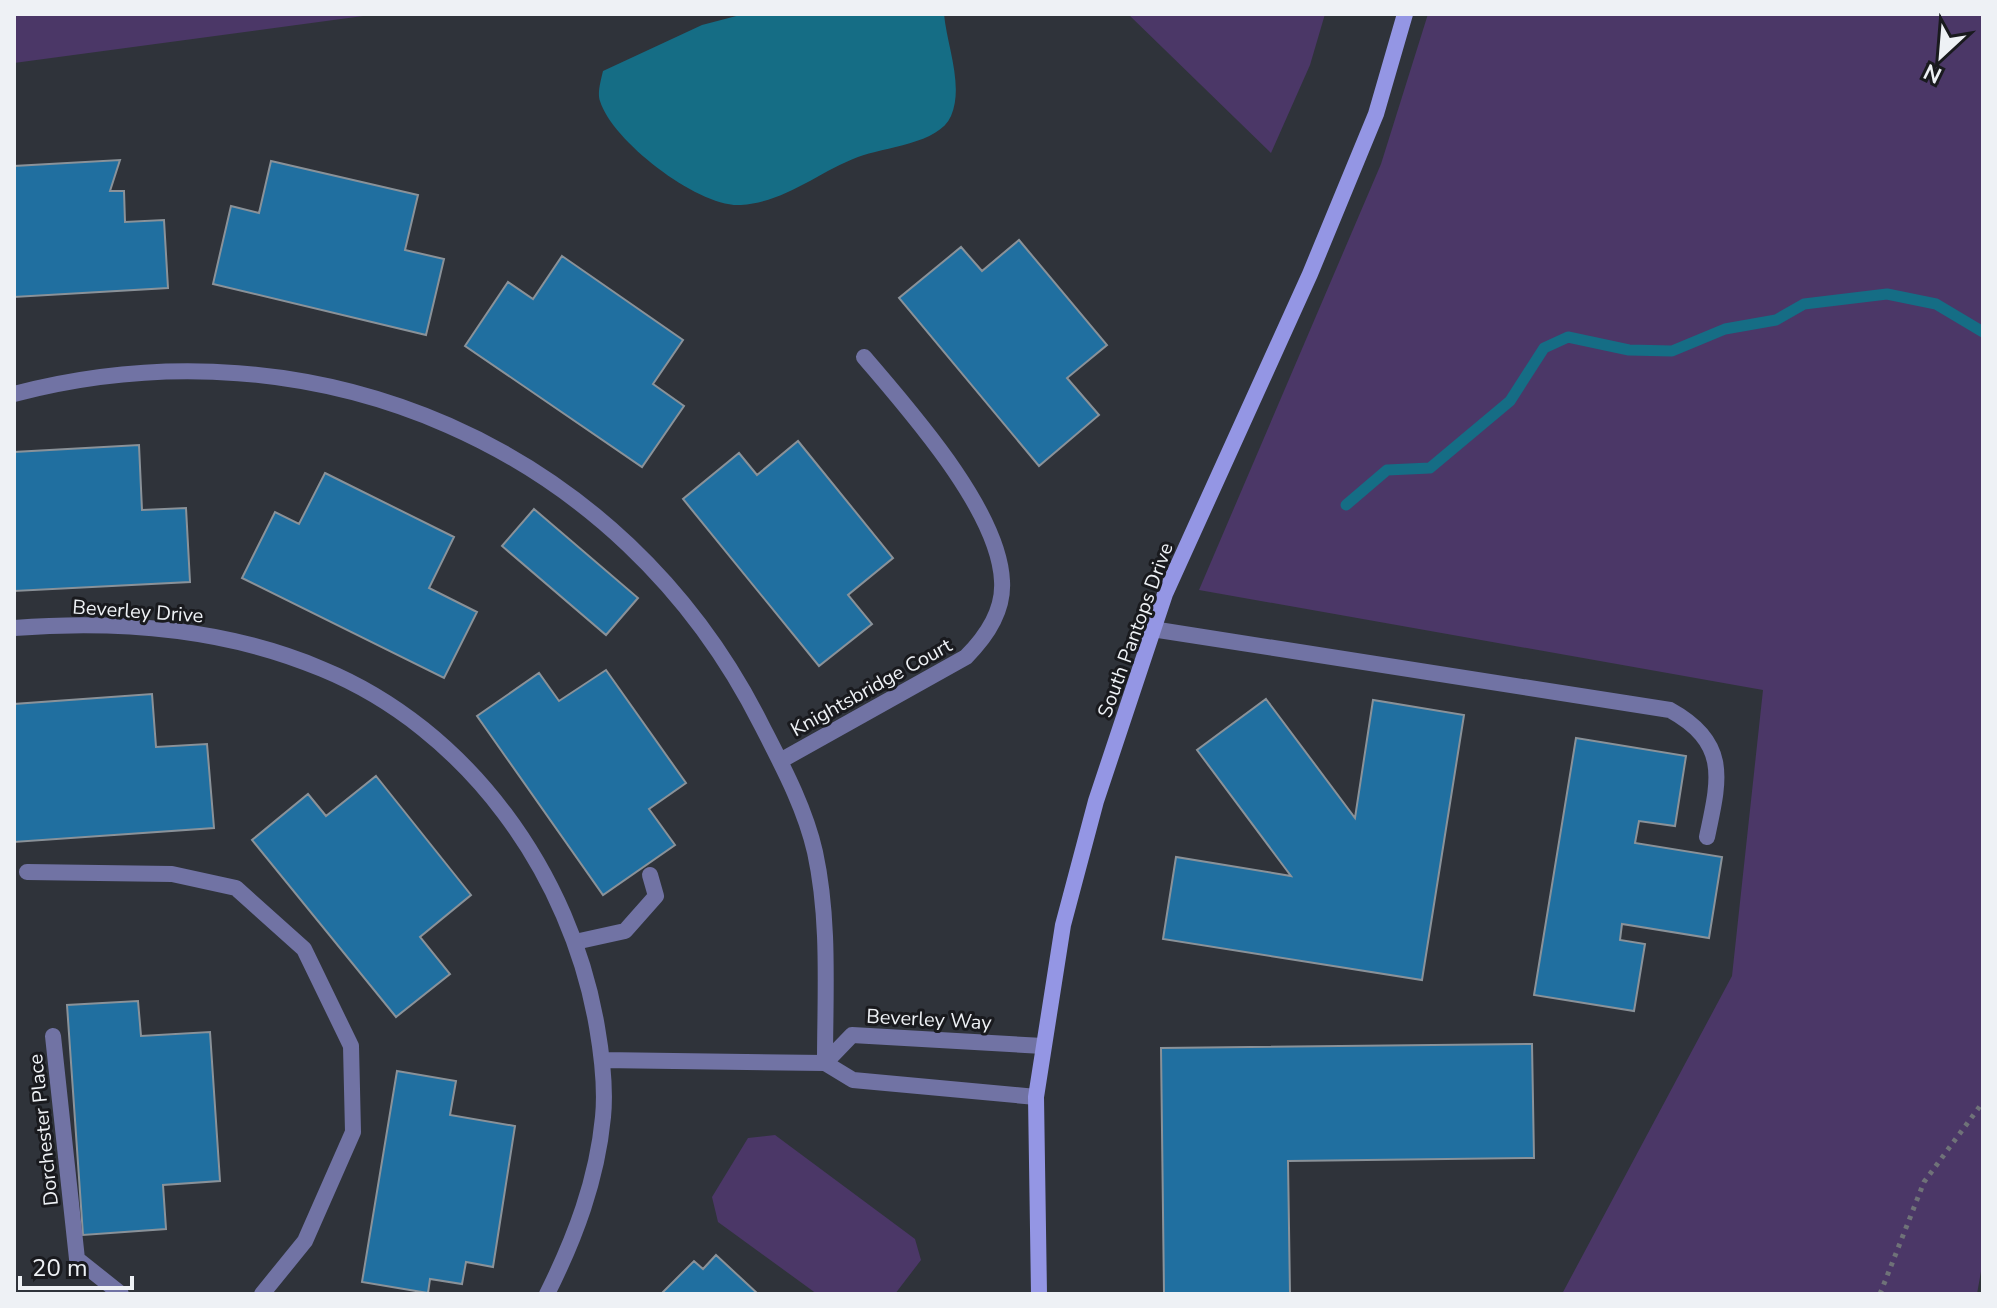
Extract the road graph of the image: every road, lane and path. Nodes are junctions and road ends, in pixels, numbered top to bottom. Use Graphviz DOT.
graph roads {
  1 [pos="1405,14"];
  2 [pos="864,357"];
  3 [pos="14,394"];
  4 [pos="14,628"];
  5 [pos="1152,629"];
  6 [pos="780,761"];
  7 [pos="1707,837"];
  8 [pos="27,872"];
  9 [pos="650,875"];
  10 [pos="575,942"];
  11 [pos="53,1036"];
  12 [pos="1043,1046"];
  13 [pos="602,1060"];
  14 [pos="825,1063"];
  15 [pos="1036,1097"];
  16 [pos="1983,1102"];
  17 [pos="121,1294"];
  18 [pos="262,1294"];
  19 [pos="547,1294"];
  20 [pos="1039,1294"];
  21 [pos="1880,1294"];
  1 -- 5 [label="street, South Pantops Drive"];
  2 -- 6 [label="street, Knightsbridge Court"];
  3 -- 6 [label="street, Knightsbridge Court"];
  4 -- 10 [label="street, Beverley Drive"];
  5 -- 7 [label="street"];
  5 -- 12 [label="street, South Pantops Drive"];
  6 -- 14 [label="street, Knightsbridge Court"];
  8 -- 18 [label="street"];
  9 -- 10 [label="street"];
  10 -- 13 [label="street, Beverley Drive"];
  11 -- 17 [label="street, Dorchester Place"];
  12 -- 14 [label="street, Beverley Way"];
  12 -- 15 [label="street, South Pantops Drive"];
  13 -- 14 [label="street"];
  13 -- 19 [label="street, Beverley Drive"];
  14 -- 15 [label="street"];
  15 -- 20 [label="street, South Pantops Drive"];
  16 -- 21 [label="path"];
}
